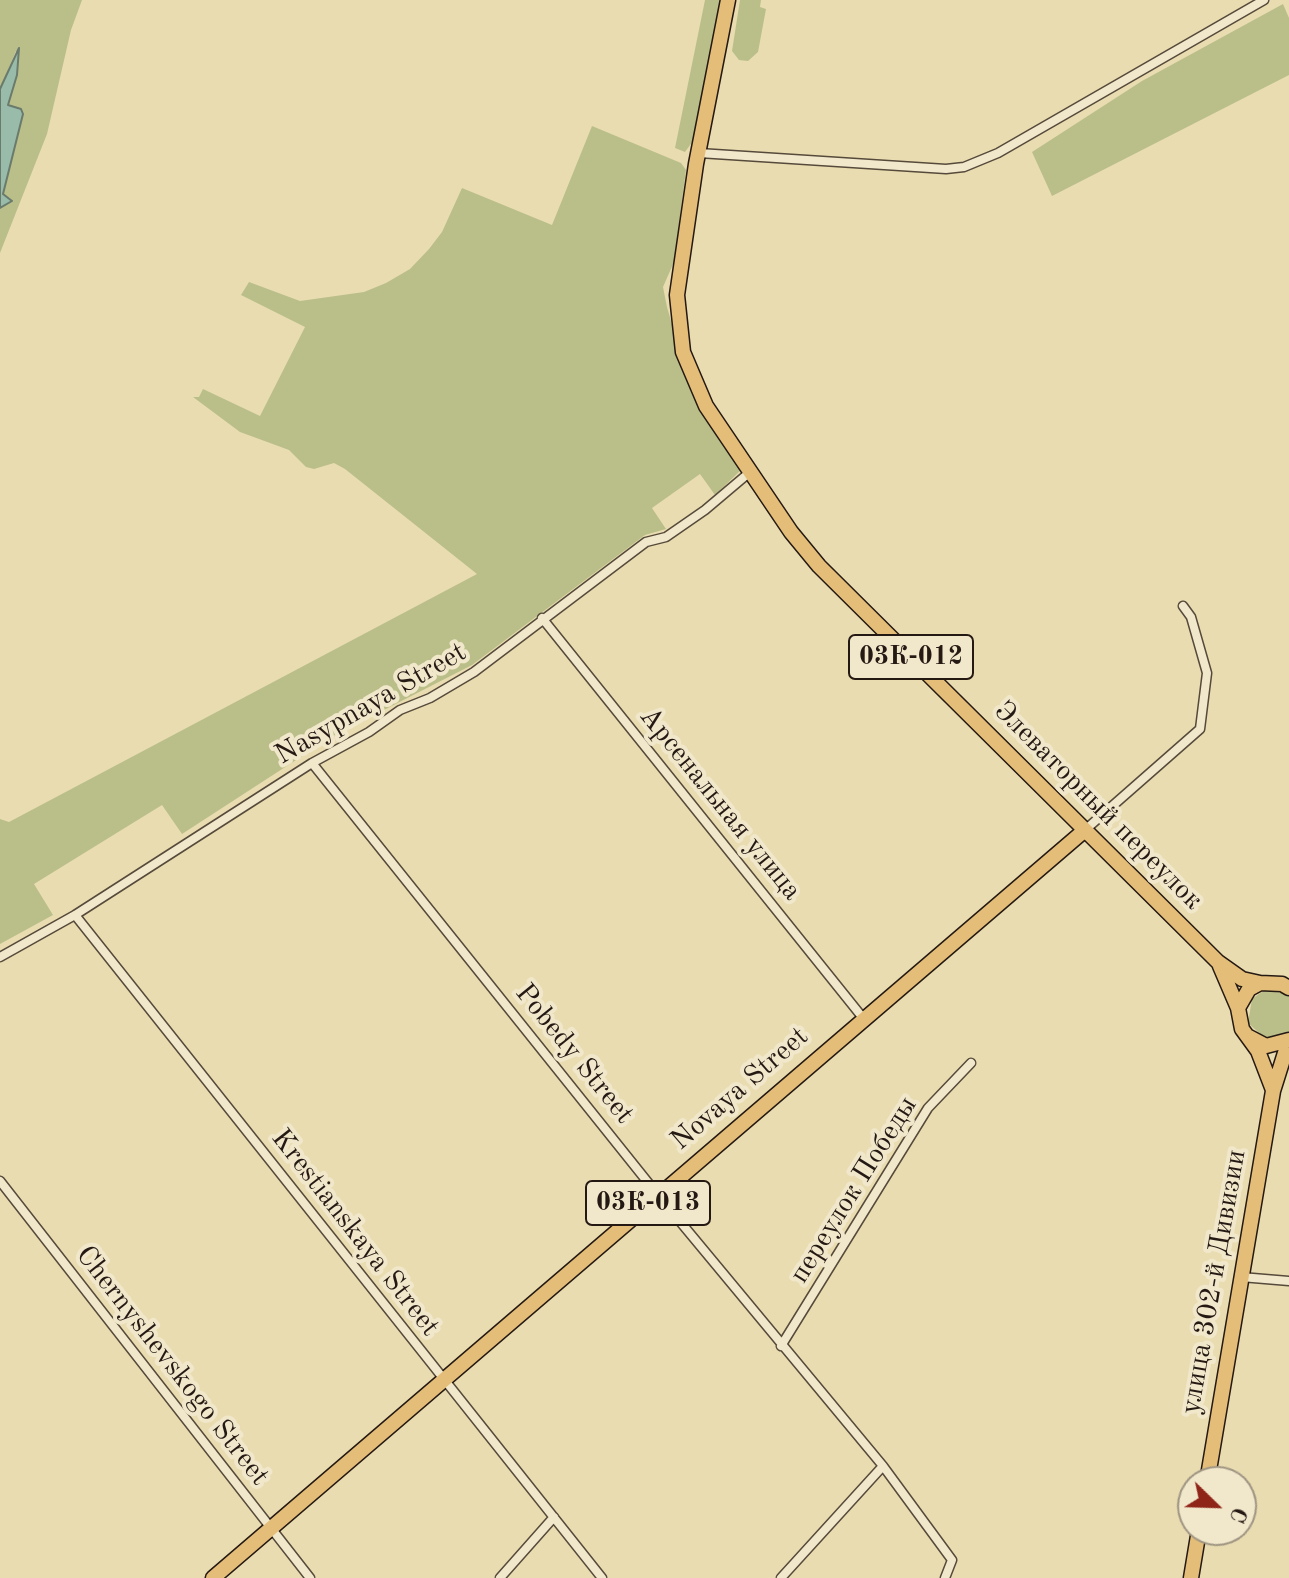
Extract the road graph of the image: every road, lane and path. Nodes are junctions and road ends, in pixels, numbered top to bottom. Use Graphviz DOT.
graph roads {
  1 [pos="728,0"];
  2 [pos="1264,0"];
  3 [pos="699,153"];
  4 [pos="750,472"];
  5 [pos="1183,606"];
  6 [pos="542,618"];
  7 [pos="312,763"];
  8 [pos="1085,830"];
  9 [pos="75,915"];
  10 [pos="0,957"];
  11 [pos="1218,962"];
  12 [pos="1287,982"];
  13 [pos="1260,983"];
  14 [pos="1238,1008"];
  15 [pos="863,1018"];
  16 [pos="1248,1037"];
  17 [pos="1289,1040"];
  18 [pos="971,1063"];
  19 [pos="1273,1091"];
  20 [pos="0,1181"];
  21 [pos="658,1195"];
  22 [pos="1241,1277"];
  23 [pos="1289,1281"];
  24 [pos="781,1346"];
  25 [pos="443,1379"];
  26 [pos="883,1466"];
  27 [pos="1210,1466"];
  28 [pos="554,1517"];
  29 [pos="270,1529"];
  30 [pos="1196,1546"];
  31 [pos="213,1578"];
  32 [pos="310,1578"];
  33 [pos="500,1578"];
  34 [pos="602,1578"];
  35 [pos="781,1578"];
  36 [pos="945,1578"];
  37 [pos="1191,1578"];
  1 -- 3 [label="main road, 03К-012"];
  2 -- 3 [label="street"];
  3 -- 4 [label="main road, 03К-012"];
  4 -- 6 [label="street, Nasypnaya Street"];
  4 -- 8 [label="main road, Элеваторный переулок / 03К-012"];
  5 -- 8 [label="street"];
  6 -- 7 [label="street, Nasypnaya Street"];
  6 -- 15 [label="street, Арсенальная улица"];
  7 -- 9 [label="street, Nasypnaya Street"];
  7 -- 21 [label="street, Pobedy Street"];
  8 -- 11 [label="main road, Элеваторный переулок / 03К-012"];
  8 -- 15 [label="main road, Novaya Street / 03К-013"];
  9 -- 10 [label="street, Nasypnaya Street"];
  9 -- 25 [label="street, Krestianskaya Street"];
  11 -- 13 [label="main road, Элеваторный переулок"];
  11 -- 14 [label="main road, Элеваторный переулок"];
  12 -- 13 [label="main road"];
  13 -- 14 [label="main road"];
  14 -- 16 [label="main road, Элеваторный переулок"];
  15 -- 21 [label="main road, Novaya Street / 03К-013"];
  16 -- 17 [label="main road"];
  16 -- 19 [label="main road"];
  17 -- 19 [label="main road, улица 302-й Дивизии"];
  18 -- 24 [label="street, переулок Победы"];
  19 -- 22 [label="main road, улица 302-й Дивизии"];
  20 -- 29 [label="street, Chernyshevskogo Street"];
  21 -- 24 [label="street, Pobedy Street"];
  21 -- 25 [label="main road, Novaya Street / 03К-013"];
  22 -- 23 [label="street"];
  22 -- 27 [label="main road, улица 302-й Дивизии"];
  24 -- 26 [label="street, Pobedy Street"];
  25 -- 28 [label="street, Krestianskaya Street"];
  25 -- 29 [label="main road, Novaya Street / 03К-013"];
  26 -- 35 [label="street"];
  26 -- 36 [label="street, Pobedy Street"];
  28 -- 33 [label="street"];
  28 -- 34 [label="street, Krestianskaya Street"];
  29 -- 31 [label="main road, Novaya Street / 03К-013"];
  29 -- 32 [label="street, Chernyshevskogo Street"];
  30 -- 37 [label="main road"];
}
